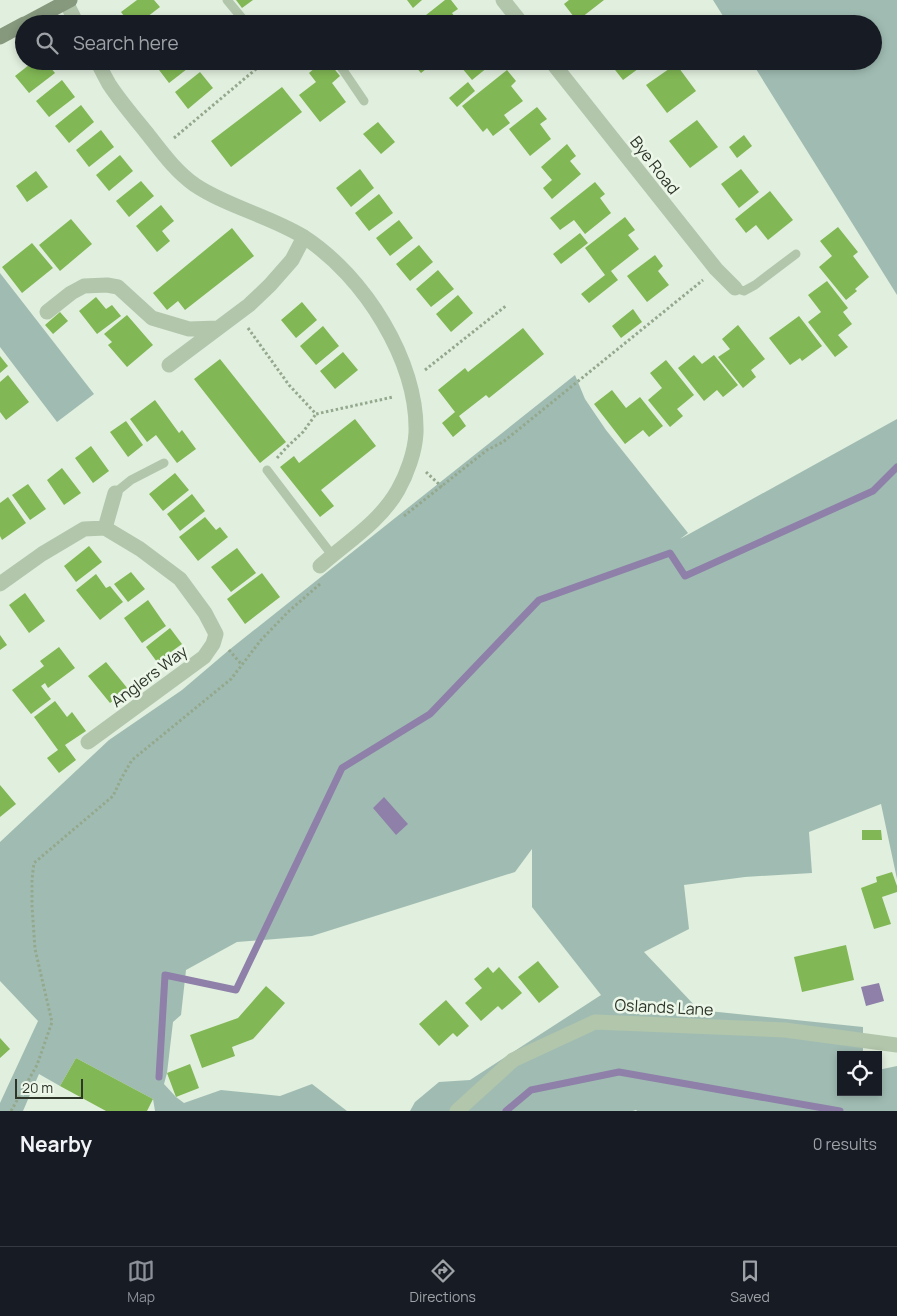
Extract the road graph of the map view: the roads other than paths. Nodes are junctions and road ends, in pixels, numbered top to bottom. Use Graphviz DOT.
graph roads {
  1 [pos="227,0"];
  2 [pos="503,0"];
  3 [pos="68,1"];
  4 [pos="41,15"];
  5 [pos="73,15"];
  6 [pos="240,15"];
  7 [pos="515,15"];
  8 [pos="15,28"];
  9 [pos="0,36"];
  10 [pos="102,70"];
  11 [pos="344,70"];
  12 [pos="558,70"];
  13 [pos="364,101"];
  14 [pos="304,238"];
  15 [pos="796,254"];
  16 [pos="734,288"];
  17 [pos="47,312"];
  18 [pos="218,328"];
  19 [pos="169,365"];
  20 [pos="164,462"];
  21 [pos="267,470"];
  22 [pos="115,493"];
  23 [pos="105,528"];
  24 [pos="332,555"];
  25 [pos="320,566"];
  26 [pos="0,584"];
  27 [pos="88,742"];
  28 [pos="897,1045"];
  29 [pos="457,1111"];
  1 -- 6 [label="lane"];
  2 -- 7 [label="street"];
  3 -- 4 [label="street"];
  3 -- 5 [label="street"];
  8 -- 9 [label="street"];
  10 -- 14 [label="street"];
  11 -- 13 [label="lane"];
  12 -- 16 [label="street, Bye Road"];
  14 -- 18 [label="street"];
  14 -- 24 [label="street"];
  15 -- 16 [label="lane"];
  17 -- 18 [label="street"];
  18 -- 19 [label="street"];
  20 -- 22 [label="lane"];
  21 -- 24 [label="lane"];
  22 -- 23 [label="street"];
  23 -- 26 [label="street"];
  23 -- 27 [label="street, Anglers Way"];
  24 -- 25 [label="street"];
  28 -- 29 [label="street, Oslands Lane"];
}
